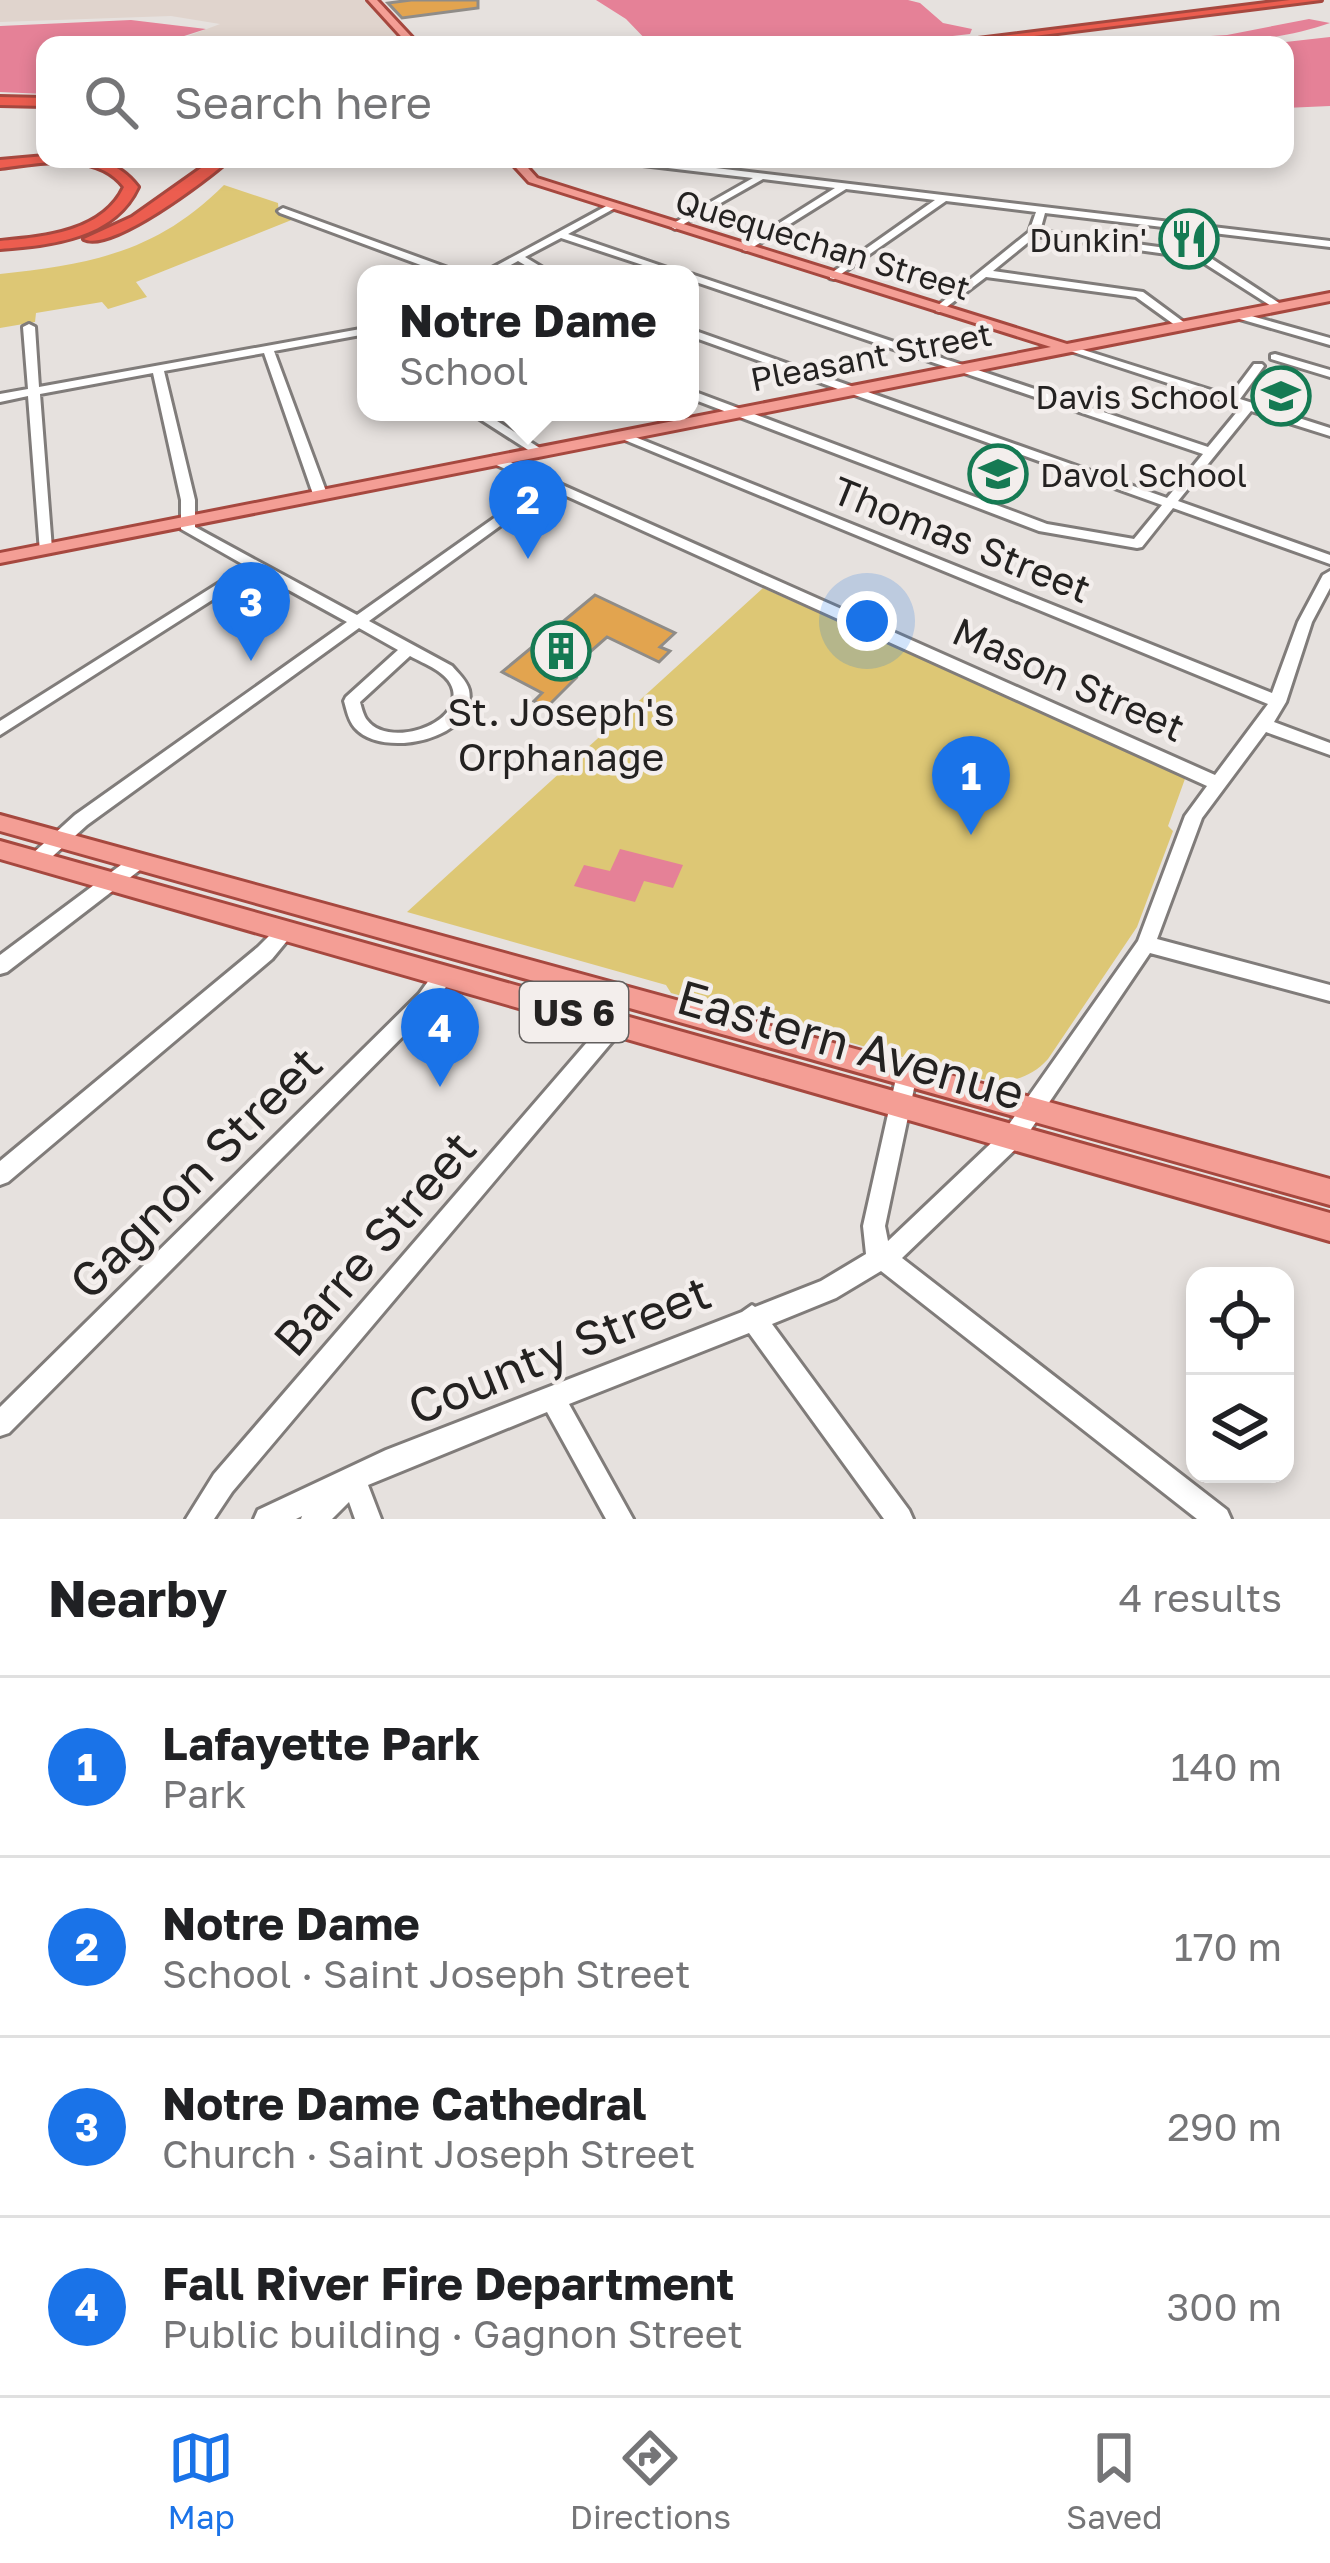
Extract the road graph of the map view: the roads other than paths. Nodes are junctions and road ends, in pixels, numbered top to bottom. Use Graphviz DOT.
graph roads {
  1 [pos="372,0"];
  2 [pos="1316,0"];
  3 [pos="1329,6"];
  4 [pos="406,36"];
  5 [pos="1010,36"];
  6 [pos="1072,36"];
  7 [pos="0,100"];
  8 [pos="36,102"];
  9 [pos="36,149"];
  10 [pos="0,157"];
  11 [pos="36,159"];
  12 [pos="107,168"];
  13 [pos="210,168"];
  14 [pos="523,168"];
  15 [pos="684,168"];
  16 [pos="759,178"];
  17 [pos="846,185"];
  18 [pos="945,197"];
  19 [pos="612,206"];
  20 [pos="1041,210"];
  21 [pos="283,211"];
  22 [pos="675,226"];
  23 [pos="1034,233"];
  24 [pos="559,234"];
  25 [pos="1330,244"];
  26 [pos="0,245"];
  27 [pos="747,248"];
  28 [pos="0,255"];
  29 [pos="518,257"];
  30 [pos="430,265"];
  31 [pos="503,265"];
  32 [pos="532,265"];
  33 [pos="653,265"];
  34 [pos="983,273"];
  35 [pos="834,276"];
  36 [pos="699,281"];
  37 [pos="1330,297"];
  38 [pos="1280,307"];
  39 [pos="940,309"];
  40 [pos="1238,315"];
  41 [pos="1183,326"];
  42 [pos="29,327"];
  43 [pos="357,333"];
  44 [pos="347,335"];
  45 [pos="699,335"];
  46 [pos="357,341"];
  47 [pos="1330,342"];
  48 [pos="1066,348"];
  49 [pos="268,349"];
  50 [pos="1275,357"];
  51 [pos="1258,366"];
  52 [pos="158,369"];
  53 [pos="965,369"];
  54 [pos="1330,374"];
  55 [pos="851,391"];
  56 [pos="30,392"];
  57 [pos="699,397"];
  58 [pos="0,398"];
  59 [pos="1232,401"];
  60 [pos="1248,406"];
  61 [pos="741,412"];
  62 [pos="699,420"];
  63 [pos="490,421"];
  64 [pos="696,421"];
  65 [pos="1330,432"];
  66 [pos="621,436"];
  67 [pos="1208,451"];
  68 [pos="540,452"];
  69 [pos="497,460"];
  70 [pos="549,484"];
  71 [pos="320,494"];
  72 [pos="1167,502"];
  73 [pos="188,519"];
  74 [pos="44,549"];
  75 [pos="0,558"];
  76 [pos="1330,560"];
  77 [pos="254,567"];
  78 [pos="1330,575"];
  79 [pos="357,623"];
  80 [pos="407,650"];
  81 [pos="1278,702"];
  82 [pos="1265,725"];
  83 [pos="0,729"];
  84 [pos="1330,749"];
  85 [pos="1219,784"];
  86 [pos="0,824"];
  87 [pos="58,839"];
  88 [pos="0,850"];
  89 [pos="37,860"];
  90 [pos="139,861"];
  91 [pos="112,881"];
  92 [pos="286,931"];
  93 [pos="1146,944"];
  94 [pos="0,966"];
  95 [pos="444,975"];
  96 [pos="1330,993"];
  97 [pos="615,1024"];
  98 [pos="907,1074"];
  99 [pos="900,1105"];
  100 [pos="1036,1109"];
  101 [pos="1013,1137"];
  102 [pos="0,1175"];
  103 [pos="1330,1192"];
  104 [pos="1330,1227"];
  105 [pos="882,1260"];
  106 [pos="752,1317"];
  107 [pos="552,1397"];
  108 [pos="0,1424"];
  109 [pos="353,1479"];
  110 [pos="199,1519"];
  111 [pos="267,1519"];
  112 [pos="314,1519"];
  113 [pos="368,1519"];
  114 [pos="620,1519"];
  115 [pos="900,1519"];
  116 [pos="1218,1519"];
  1 -- 4 [label="main road"];
  2 -- 5 [label="highway"];
  3 -- 6 [label="highway"];
  7 -- 8 [label="highway"];
  9 -- 10 [label="highway"];
  10 -- 11 [label="highway"];
  12 -- 26 [label="highway"];
  13 -- 28 [label="highway"];
  14 -- 19 [label="main road, Quequechan Street"];
  15 -- 16 [label="street"];
  16 -- 17 [label="street"];
  16 -- 22 [label="street"];
  17 -- 18 [label="street"];
  17 -- 27 [label="street"];
  18 -- 20 [label="street"];
  18 -- 35 [label="street"];
  19 -- 22 [label="main road, Quequechan Street"];
  19 -- 24 [label="street"];
  20 -- 23 [label="street"];
  20 -- 25 [label="street"];
  21 -- 30 [label="street"];
  22 -- 27 [label="main road, Quequechan Street"];
  23 -- 34 [label="street"];
  23 -- 38 [label="street"];
  24 -- 29 [label="street"];
  24 -- 33 [label="street"];
  27 -- 35 [label="main road, Quequechan Street"];
  29 -- 31 [label="street"];
  29 -- 32 [label="street"];
  34 -- 39 [label="street"];
  34 -- 41 [label="street"];
  35 -- 39 [label="main road, Quequechan Street"];
  36 -- 53 [label="street"];
  37 -- 38 [label="main road, Pleasant Street"];
  38 -- 40 [label="main road, Pleasant Street"];
  39 -- 48 [label="main road, Quequechan Street"];
  40 -- 41 [label="main road, Pleasant Street"];
  40 -- 47 [label="street"];
  41 -- 48 [label="main road, Pleasant Street"];
  42 -- 56 [label="street"];
  43 -- 44 [label="street"];
  44 -- 46 [label="street"];
  44 -- 49 [label="street"];
  45 -- 55 [label="street"];
  48 -- 53 [label="main road, Pleasant Street"];
  48 -- 59 [label="street, Quequechan Street"];
  49 -- 52 [label="street"];
  49 -- 71 [label="street"];
  50 -- 54 [label="street"];
  51 -- 59 [label="street"];
  52 -- 56 [label="street"];
  52 -- 73 [label="street"];
  53 -- 55 [label="main road, Pleasant Street"];
  53 -- 67 [label="street"];
  55 -- 61 [label="main road, Pleasant Street"];
  55 -- 72 [label="street"];
  56 -- 58 [label="street"];
  56 -- 74 [label="street"];
  57 -- 61 [label="street"];
  59 -- 60 [label="street, Quequechan Street"];
  60 -- 65 [label="street, Quequechan Street"];
  60 -- 67 [label="street"];
  61 -- 62 [label="main road, Pleasant Street"];
  61 -- 72 [label="street"];
  63 -- 68 [label="street"];
  64 -- 66 [label="main road, Pleasant Street"];
  66 -- 68 [label="main road, Pleasant Street"];
  66 -- 81 [label="street, Thomas Street"];
  67 -- 72 [label="street"];
  68 -- 69 [label="main road, Pleasant Street"];
  69 -- 70 [label="street, Mason Street"];
  69 -- 71 [label="main road, Pleasant Street"];
  70 -- 79 [label="street"];
  70 -- 85 [label="street, Mason Street"];
  71 -- 73 [label="main road, Pleasant Street"];
  72 -- 76 [label="street"];
  73 -- 74 [label="main road, Pleasant Street"];
  73 -- 77 [label="street"];
  74 -- 75 [label="main road, Pleasant Street"];
  77 -- 79 [label="street"];
  77 -- 83 [label="street"];
  78 -- 81 [label="street, County Street"];
  79 -- 80 [label="street"];
  79 -- 87 [label="street"];
  80 -- 80 [label="street"];
  81 -- 82 [label="street, County Street"];
  82 -- 84 [label="street"];
  82 -- 85 [label="street, County Street"];
  85 -- 93 [label="street, County Street"];
  86 -- 87 [label="main road, Eastern Avenue / US 6"];
  87 -- 89 [label="street"];
  87 -- 90 [label="main road, Eastern Avenue / US 6"];
  88 -- 89 [label="main road, Eastern Avenue / US 6"];
  89 -- 91 [label="main road, Eastern Avenue / US 6"];
  90 -- 91 [label="street"];
  90 -- 98 [label="main road, Eastern Avenue / US 6"];
  91 -- 92 [label="main road, Eastern Avenue / US 6"];
  91 -- 94 [label="street"];
  92 -- 95 [label="main road, Eastern Avenue / US 6"];
  92 -- 102 [label="street"];
  93 -- 96 [label="street"];
  93 -- 100 [label="street, County Street"];
  95 -- 97 [label="main road, Eastern Avenue / US 6"];
  95 -- 108 [label="street, Gagnon Street"];
  97 -- 99 [label="main road, Eastern Avenue / US 6"];
  97 -- 110 [label="street, Barre Street"];
  98 -- 99 [label="street"];
  98 -- 100 [label="main road, Eastern Avenue / US 6"];
  99 -- 101 [label="main road, Eastern Avenue / US 6"];
  99 -- 105 [label="street"];
  100 -- 101 [label="street, County Street"];
  100 -- 103 [label="main road, Eastern Avenue / US 6"];
  101 -- 104 [label="main road, Eastern Avenue / US 6"];
  101 -- 105 [label="street, County Street"];
  105 -- 106 [label="street, County Street"];
  105 -- 116 [label="street"];
  106 -- 107 [label="street, County Street"];
  106 -- 115 [label="street"];
  107 -- 109 [label="street, County Street"];
  107 -- 114 [label="street"];
  109 -- 111 [label="street, County Street"];
  109 -- 112 [label="street"];
  109 -- 113 [label="street"];
}
